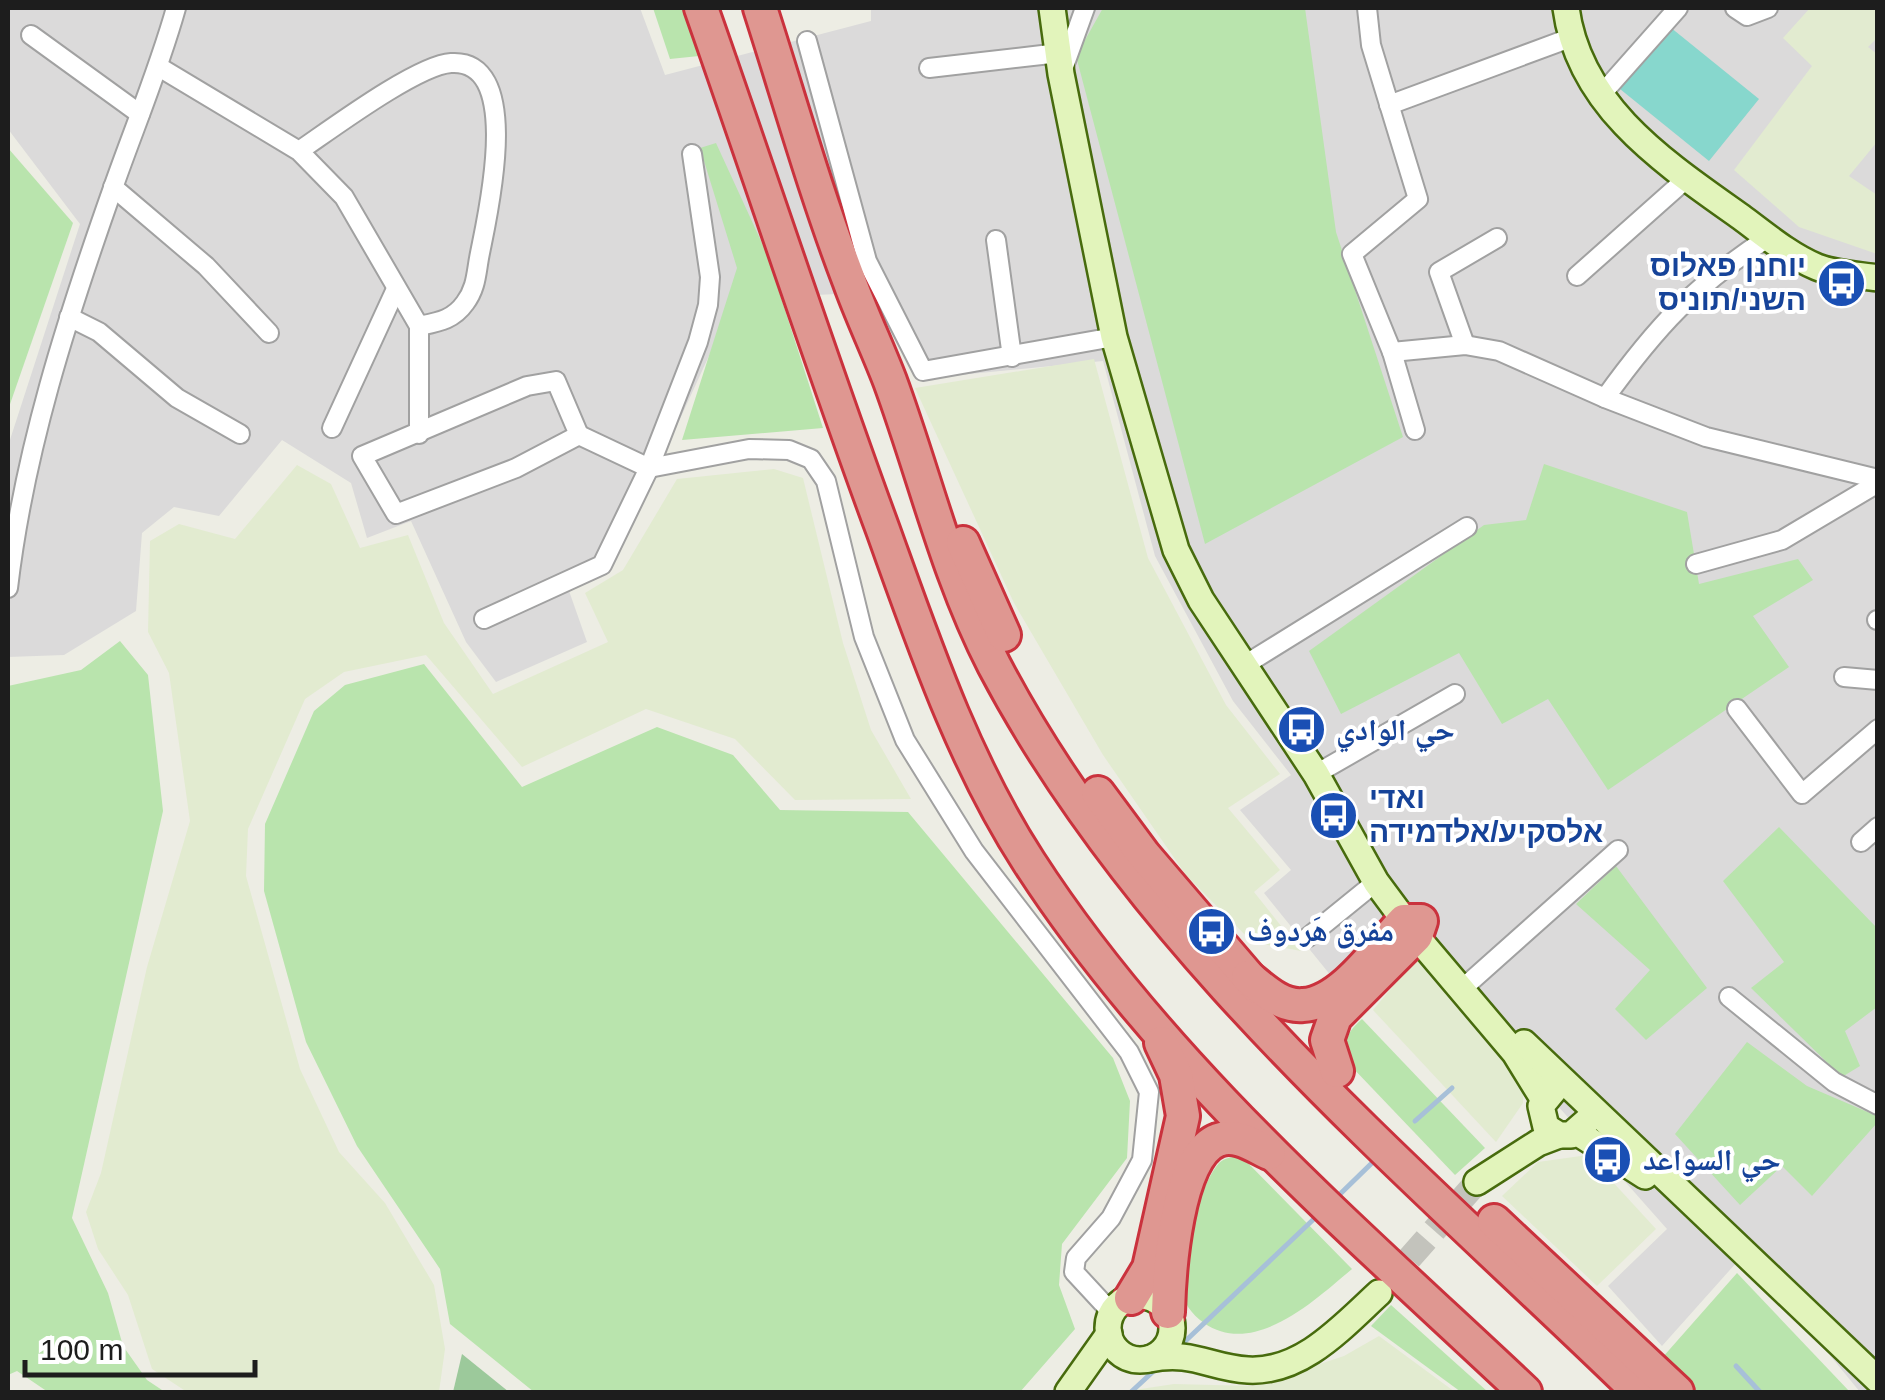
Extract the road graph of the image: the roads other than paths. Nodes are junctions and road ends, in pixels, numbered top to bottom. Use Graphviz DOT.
graph roads {
  1 [pos="176,8"];
  2 [pos="700,8"];
  3 [pos="760,8"];
  4 [pos="1052,8"];
  5 [pos="1085,8"];
  6 [pos="1367,8"];
  7 [pos="1566,8"];
  8 [pos="1678,8"];
  9 [pos="1735,8"];
  10 [pos="1768,8"];
  11 [pos="32,35"];
  12 [pos="1570,38"];
  13 [pos="808,41"];
  14 [pos="1060,64"];
  15 [pos="159,67"];
  16 [pos="929,68"];
  17 [pos="1600,96"];
  18 [pos="1389,105"];
  19 [pos="140,114"];
  20 [pos="299,151"];
  21 [pos="692,154"];
  22 [pos="1685,180"];
  23 [pos="114,187"];
  24 [pos="1497,238"];
  25 [pos="1769,238"];
  26 [pos="996,240"];
  27 [pos="1577,276"];
  28 [pos="1878,278"];
  29 [pos="396,289"];
  30 [pos="69,317"];
  31 [pos="419,326"];
  32 [pos="269,333"];
  33 [pos="1114,338"];
  34 [pos="1465,345"];
  35 [pos="1392,352"];
  36 [pos="1012,357"];
  37 [pos="891,383"];
  38 [pos="1605,398"];
  39 [pos="332,428"];
  40 [pos="1415,430"];
  41 [pos="240,434"];
  42 [pos="419,434"];
  43 [pos="579,436"];
  44 [pos="648,468"];
  45 [pos="1878,481"];
  46 [pos="1467,527"];
  47 [pos="1696,564"];
  48 [pos="8,588"];
  49 [pos="484,619"];
  50 [pos="1244,666"];
  51 [pos="1844,677"];
  52 [pos="1878,680"];
  53 [pos="1455,694"];
  54 [pos="1737,709"];
  55 [pos="1878,729"];
  56 [pos="1316,774"];
  57 [pos="1878,827"];
  58 [pos="1348,832"];
  59 [pos="1860,842"];
  60 [pos="1618,850"];
  61 [pos="1376,882"];
  62 [pos="1414,926"];
  63 [pos="1306,938"];
  64 [pos="1248,977"];
  65 [pos="1472,981"];
  66 [pos="1729,998"];
  67 [pos="1144,1013"];
  68 [pos="1337,1071"];
  69 [pos="1578,1095"];
  70 [pos="1542,1103"];
  71 [pos="1878,1105"];
  72 [pos="1568,1134"];
  73 [pos="1284,1163"];
  74 [pos="1704,1217"];
  75 [pos="1379,1293"];
  76 [pos="1117,1315"];
  77 [pos="1170,1317"];
  78 [pos="1140,1359"];
  79 [pos="1226,1364"];
  80 [pos="1876,1377"];
  81 [pos="1073,1387"];
  82 [pos="1525,1392"];
  83 [pos="1639,1392"];
  84 [pos="1677,1392"];
  1 -- 15 [label="street"];
  2 -- 67 [label="highway"];
  3 -- 37 [label="highway"];
  4 -- 14 [label="street"];
  5 -- 14 [label="street"];
  6 -- 18 [label="street"];
  7 -- 12 [label="street"];
  8 -- 17 [label="street"];
  9 -- 10 [label="street"];
  11 -- 19 [label="street"];
  12 -- 17 [label="street"];
  12 -- 18 [label="street"];
  13 -- 36 [label="street"];
  14 -- 16 [label="street"];
  14 -- 33 [label="street"];
  15 -- 19 [label="street"];
  15 -- 20 [label="street"];
  17 -- 22 [label="street"];
  18 -- 35 [label="street"];
  19 -- 23 [label="street"];
  20 -- 29 [label="street"];
  20 -- 31 [label="street"];
  21 -- 44 [label="street"];
  22 -- 25 [label="street"];
  22 -- 27 [label="street"];
  23 -- 30 [label="street"];
  23 -- 32 [label="street"];
  24 -- 34 [label="street"];
  25 -- 28 [label="street"];
  25 -- 38 [label="street"];
  26 -- 36 [label="street"];
  29 -- 31 [label="street"];
  29 -- 39 [label="street"];
  30 -- 41 [label="street"];
  30 -- 48 [label="street"];
  31 -- 42 [label="street"];
  33 -- 36 [label="street"];
  33 -- 50 [label="street"];
  34 -- 35 [label="street"];
  34 -- 38 [label="street"];
  35 -- 40 [label="street"];
  37 -- 64 [label="highway"];
  37 -- 83 [label="highway"];
  38 -- 45 [label="street"];
  42 -- 43 [label="street"];
  42 -- 43 [label="street"];
  43 -- 44 [label="street"];
  44 -- 49 [label="street"];
  44 -- 76 [label="street"];
  45 -- 47 [label="street"];
  46 -- 50 [label="street"];
  50 -- 56 [label="street"];
  51 -- 52 [label="street"];
  53 -- 56 [label="street"];
  54 -- 55 [label="street"];
  56 -- 58 [label="street"];
  57 -- 59 [label="street"];
  58 -- 61 [label="street"];
  58 -- 62 [label="street"];
  60 -- 65 [label="street"];
  61 -- 62 [label="street"];
  61 -- 63 [label="street"];
  62 -- 64 [label="highway"];
  62 -- 65 [label="street"];
  62 -- 68 [label="highway"];
  62 -- 70 [label="street"];
  64 -- 68 [label="highway"];
  65 -- 69 [label="street"];
  66 -- 71 [label="street"];
  67 -- 73 [label="highway"];
  67 -- 76 [label="highway"];
  68 -- 84 [label="highway"];
  69 -- 70 [label="street"];
  69 -- 72 [label="street"];
  69 -- 74 [label="street"];
  70 -- 72 [label="street"];
  70 -- 72 [label="street"];
  72 -- 74 [label="street"];
  73 -- 77 [label="highway"];
  73 -- 82 [label="highway"];
  74 -- 80 [label="street"];
  75 -- 79 [label="street"];
  76 -- 77 [label="street"];
  76 -- 78 [label="street"];
  76 -- 81 [label="street"];
  77 -- 78 [label="street"];
  77 -- 79 [label="street"];
  78 -- 79 [label="street"];
  78 -- 81 [label="street"];
}
